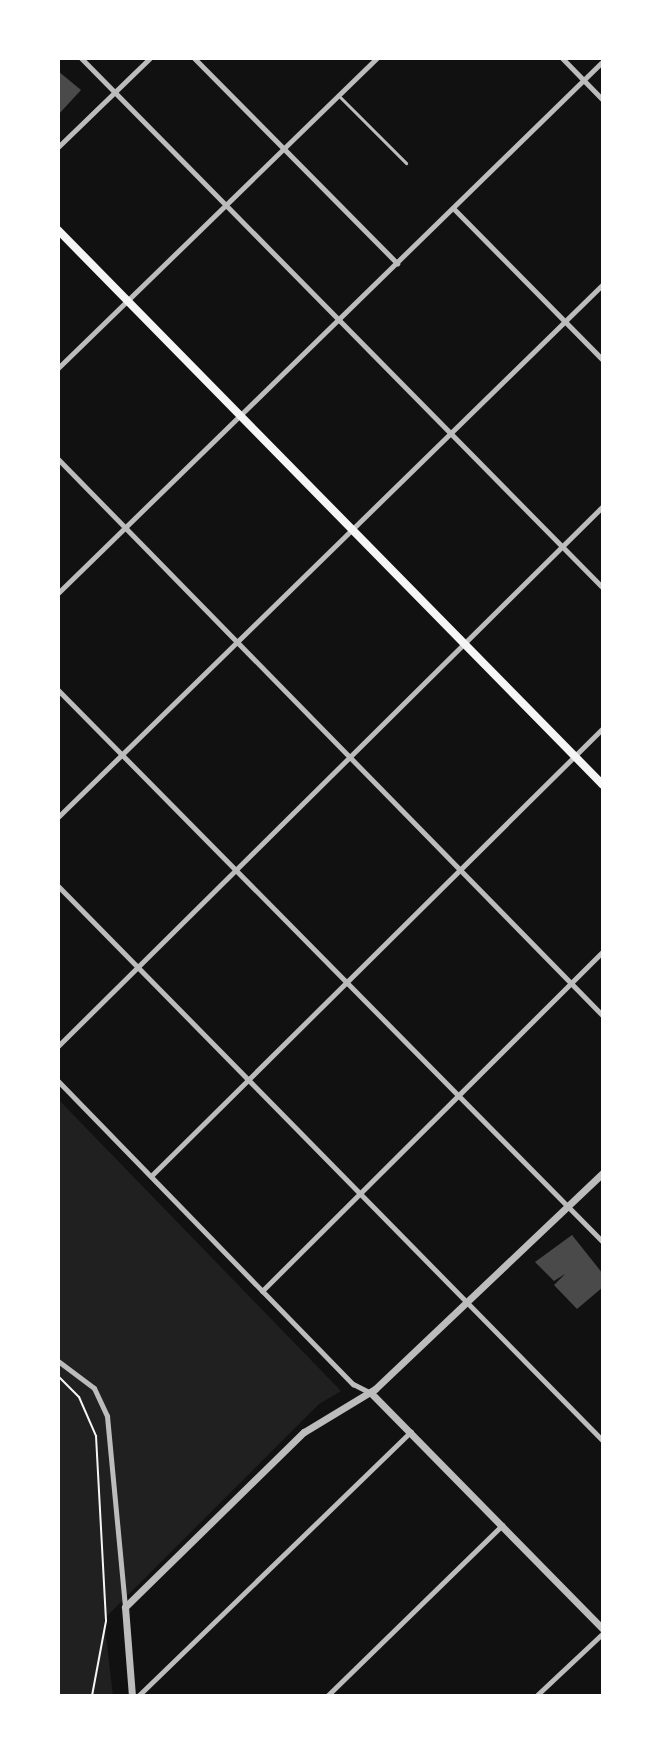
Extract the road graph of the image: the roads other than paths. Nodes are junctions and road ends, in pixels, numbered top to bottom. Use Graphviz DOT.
graph roads {
  1 [pos="81,58"];
  2 [pos="150,58"];
  3 [pos="194,58"];
  4 [pos="377,58"];
  5 [pos="562,58"];
  6 [pos="603,61"];
  7 [pos="584,80"];
  8 [pos="115,92"];
  9 [pos="339,96"];
  10 [pos="603,100"];
  11 [pos="58,147"];
  12 [pos="284,150"];
  13 [pos="406,163"];
  14 [pos="227,205"];
  15 [pos="453,208"];
  16 [pos="58,230"];
  17 [pos="397,263"];
  18 [pos="603,284"];
  19 [pos="127,301"];
  20 [pos="340,319"];
  21 [pos="564,322"];
  22 [pos="603,360"];
  23 [pos="58,368"];
  24 [pos="239,415"];
  25 [pos="451,433"];
  26 [pos="58,459"];
  27 [pos="603,506"];
  28 [pos="125,528"];
  29 [pos="351,529"];
  30 [pos="562,546"];
  31 [pos="603,588"];
  32 [pos="58,593"];
  33 [pos="237,642"];
  34 [pos="464,643"];
  35 [pos="58,690"];
  36 [pos="603,728"];
  37 [pos="120,755"];
  38 [pos="349,756"];
  39 [pos="575,757"];
  40 [pos="603,785"];
  41 [pos="58,817"];
  42 [pos="234,870"];
  43 [pos="460,870"];
  44 [pos="58,886"];
  45 [pos="603,951"];
  46 [pos="135,966"];
  47 [pos="572,983"];
  48 [pos="345,984"];
  49 [pos="603,1016"];
  50 [pos="58,1046"];
  51 [pos="247,1080"];
  52 [pos="58,1081"];
  53 [pos="456,1096"];
  54 [pos="603,1173"];
  55 [pos="151,1176"];
  56 [pos="358,1194"];
  57 [pos="567,1207"];
  58 [pos="603,1242"];
  59 [pos="262,1291"];
  60 [pos="468,1302"];
  61 [pos="58,1361"];
  62 [pos="371,1393"];
  63 [pos="411,1431"];
  64 [pos="603,1441"];
  65 [pos="502,1524"];
  66 [pos="125,1607"];
  67 [pos="603,1631"];
  68 [pos="132,1696"];
  69 [pos="138,1696"];
  70 [pos="327,1696"];
  71 [pos="536,1696"];
  1 -- 8 [label="street"];
  2 -- 8 [label="street"];
  3 -- 12 [label="street"];
  4 -- 9 [label="street"];
  5 -- 7 [label="street"];
  6 -- 7 [label="street"];
  7 -- 10 [label="street"];
  7 -- 15 [label="street"];
  8 -- 11 [label="street"];
  8 -- 14 [label="street"];
  9 -- 12 [label="street"];
  9 -- 13 [label="lane"];
  12 -- 14 [label="street"];
  12 -- 17 [label="street"];
  14 -- 19 [label="street"];
  14 -- 20 [label="street"];
  15 -- 17 [label="street"];
  15 -- 21 [label="street"];
  16 -- 19 [label="main road"];
  17 -- 20 [label="street"];
  18 -- 21 [label="street"];
  19 -- 23 [label="street"];
  19 -- 24 [label="main road"];
  20 -- 24 [label="street"];
  20 -- 25 [label="street"];
  21 -- 22 [label="street"];
  21 -- 25 [label="street"];
  24 -- 28 [label="street"];
  24 -- 29 [label="main road"];
  25 -- 29 [label="street"];
  25 -- 30 [label="street"];
  26 -- 28 [label="street"];
  27 -- 30 [label="street"];
  28 -- 32 [label="street"];
  28 -- 33 [label="street"];
  29 -- 33 [label="street"];
  29 -- 34 [label="main road"];
  30 -- 31 [label="street"];
  30 -- 34 [label="street"];
  33 -- 37 [label="street"];
  33 -- 38 [label="street"];
  34 -- 38 [label="street"];
  34 -- 39 [label="main road"];
  35 -- 37 [label="street"];
  36 -- 39 [label="street"];
  37 -- 41 [label="street"];
  37 -- 42 [label="street"];
  38 -- 42 [label="street"];
  38 -- 43 [label="street"];
  39 -- 40 [label="main road"];
  39 -- 43 [label="street"];
  42 -- 46 [label="street"];
  42 -- 48 [label="street"];
  43 -- 47 [label="street"];
  43 -- 48 [label="street"];
  44 -- 46 [label="street"];
  45 -- 47 [label="street"];
  46 -- 50 [label="street"];
  46 -- 51 [label="street"];
  47 -- 49 [label="street"];
  47 -- 53 [label="street"];
  48 -- 51 [label="street"];
  48 -- 53 [label="street"];
  51 -- 55 [label="street"];
  51 -- 56 [label="street"];
  52 -- 55 [label="street"];
  53 -- 56 [label="street"];
  53 -- 57 [label="street"];
  54 -- 57 [label="street"];
  55 -- 59 [label="street"];
  56 -- 59 [label="street"];
  56 -- 60 [label="street"];
  57 -- 58 [label="street"];
  57 -- 60 [label="street"];
  59 -- 62 [label="street"];
  60 -- 62 [label="street"];
  60 -- 64 [label="street"];
  61 -- 66 [label="street"];
  62 -- 63 [label="street"];
  62 -- 66 [label="street"];
  63 -- 65 [label="street"];
  63 -- 69 [label="street"];
  65 -- 67 [label="street"];
  65 -- 70 [label="street"];
  66 -- 68 [label="street"];
  67 -- 71 [label="street"];
}
